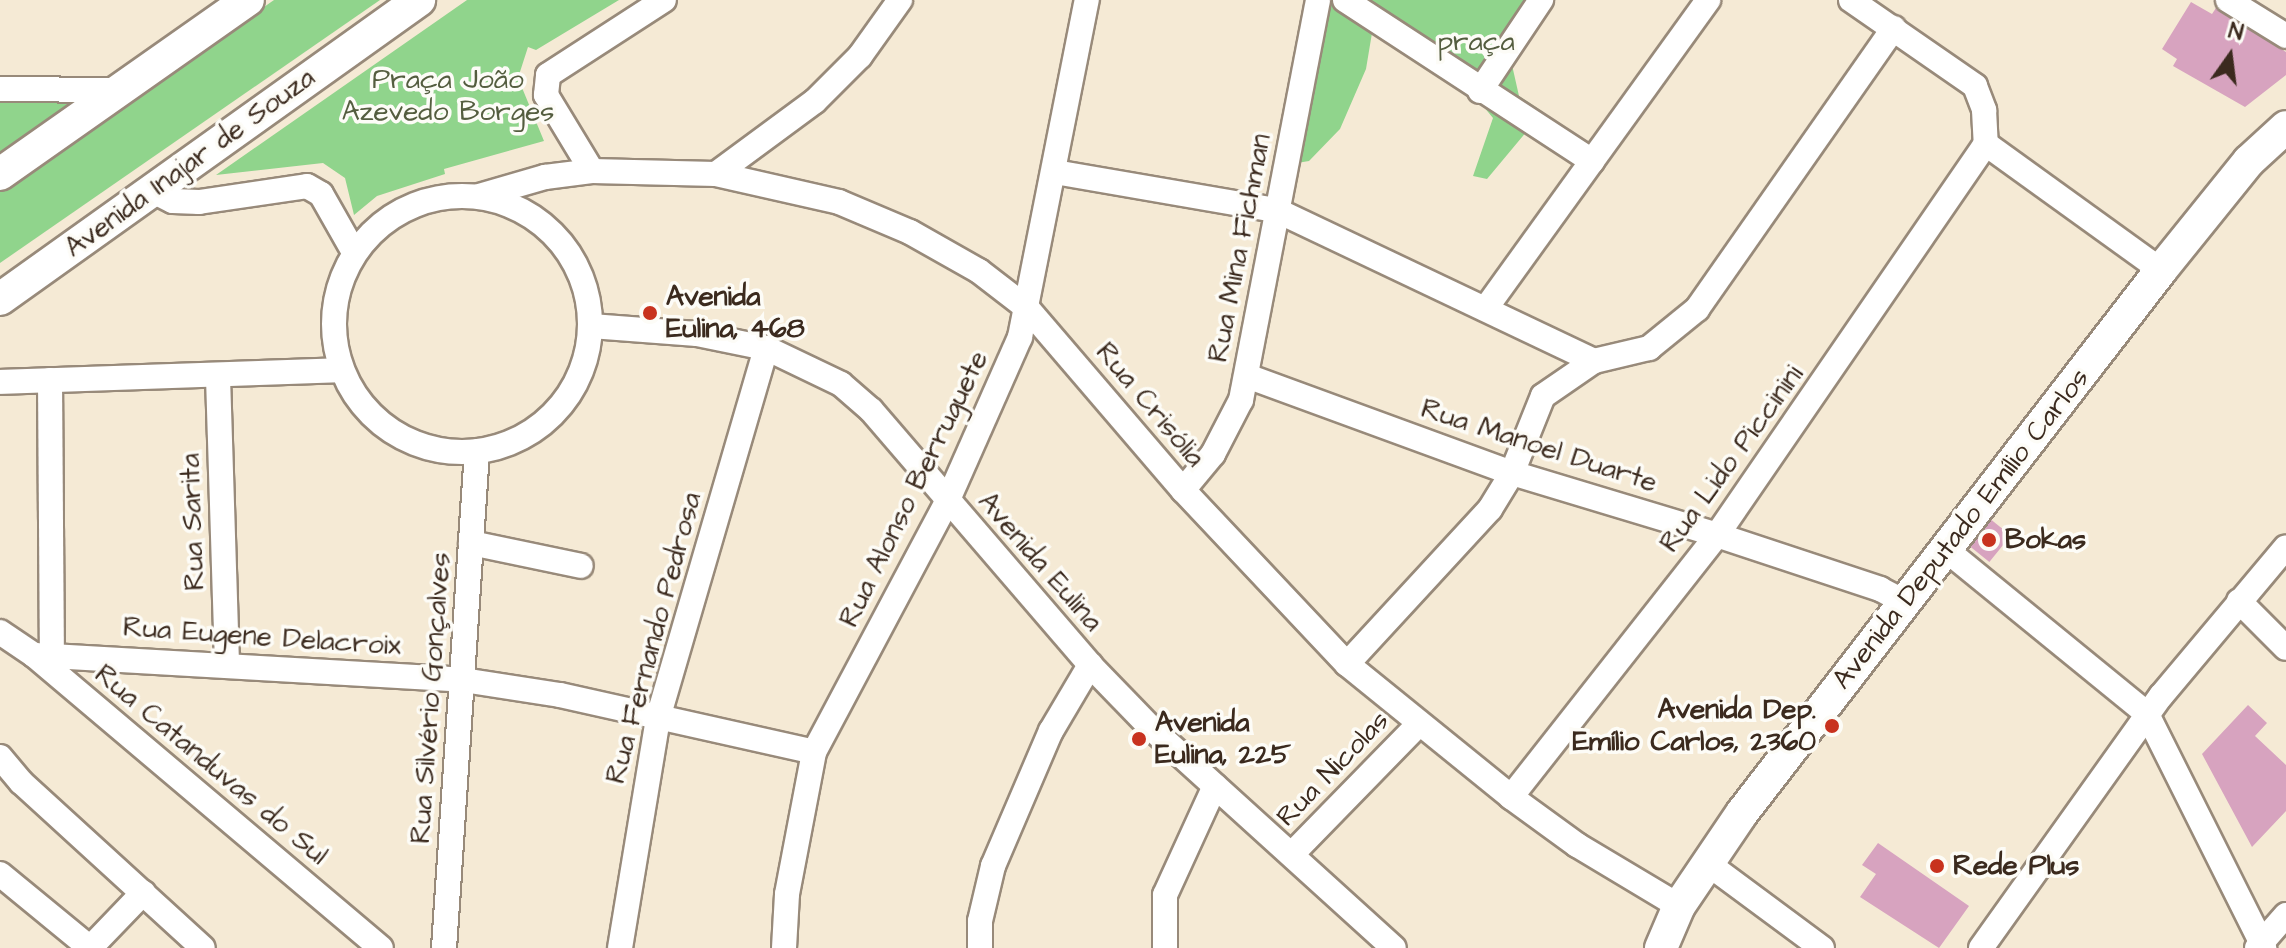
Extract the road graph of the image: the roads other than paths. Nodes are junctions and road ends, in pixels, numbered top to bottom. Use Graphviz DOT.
graph roads {
  1 [pos="248,0"];
  2 [pos="419,0"];
  3 [pos="664,0"];
  4 [pos="900,0"];
  5 [pos="1087,0"];
  6 [pos="1318,0"];
  7 [pos="1345,0"];
  8 [pos="1541,0"];
  9 [pos="1708,0"];
  10 [pos="1851,0"];
  11 [pos="2228,0"];
  12 [pos="1894,28"];
  13 [pos="2286,36"];
  14 [pos="0,89"];
  15 [pos="120,90"];
  16 [pos="1480,91"];
  17 [pos="2286,127"];
  18 [pos="1986,144"];
  19 [pos="1592,161"];
  20 [pos="592,171"];
  21 [pos="1055,172"];
  22 [pos="0,174"];
  23 [pos="716,174"];
  24 [pos="153,191"];
  25 [pos="479,196"];
  26 [pos="1276,210"];
  27 [pos="354,252"];
  28 [pos="2161,270"];
  29 [pos="0,299"];
  30 [pos="1027,308"];
  31 [pos="1486,308"];
  32 [pos="591,326"];
  33 [pos="766,348"];
  34 [pos="1594,361"];
  35 [pos="341,370"];
  36 [pos="1247,376"];
  37 [pos="218,377"];
  38 [pos="50,380"];
  39 [pos="0,382"];
  40 [pos="477,451"];
  41 [pos="1512,473"];
  42 [pos="1183,490"];
  43 [pos="947,502"];
  44 [pos="1717,535"];
  45 [pos="471,543"];
  46 [pos="2286,547"];
  47 [pos="1945,549"];
  48 [pos="581,566"];
  49 [pos="2239,601"];
  50 [pos="1904,602"];
  51 [pos="0,632"];
  52 [pos="2286,648"];
  53 [pos="43,654"];
  54 [pos="1347,664"];
  55 [pos="227,665"];
  56 [pos="1090,665"];
  57 [pos="463,680"];
  58 [pos="2147,714"];
  59 [pos="658,718"];
  60 [pos="1417,726"];
  61 [pos="814,752"];
  62 [pos="0,757"];
  63 [pos="1215,786"];
  64 [pos="1511,797"];
  65 [pos="1292,854"];
  66 [pos="1707,863"];
  67 [pos="0,874"];
  68 [pos="143,893"];
  69 [pos="1679,906"];
  70 [pos="2286,915"];
  71 [pos="2261,946"];
  72 [pos="91,947"];
  73 [pos="203,948"];
  74 [pos="381,948"];
  75 [pos="444,948"];
  76 [pos="620,948"];
  77 [pos="784,948"];
  78 [pos="980,948"];
  79 [pos="1165,948"];
  80 [pos="1394,948"];
  81 [pos="1661,948"];
  82 [pos="1822,948"];
  83 [pos="1981,948"];
  1 -- 15 [label="main road"];
  2 -- 24 [label="main road, Avenida Inajar de Souza"];
  3 -- 20 [label="street"];
  4 -- 23 [label="street"];
  5 -- 21 [label="street, Rua Alonso Berruguete"];
  6 -- 26 [label="street, Rua Mina Fichman"];
  7 -- 16 [label="street"];
  8 -- 16 [label="street"];
  9 -- 19 [label="street"];
  10 -- 12 [label="street"];
  11 -- 13 [label="street"];
  12 -- 18 [label="street"];
  12 -- 34 [label="street"];
  14 -- 15 [label="street"];
  15 -- 22 [label="main road"];
  16 -- 19 [label="street"];
  17 -- 28 [label="main road, Avenida Deputado Emílio Carlos"];
  18 -- 28 [label="street"];
  18 -- 44 [label="street, Rua Lido Piccinini"];
  19 -- 31 [label="street"];
  20 -- 23 [label="street, Rua Crisólia"];
  20 -- 25 [label="street, Rua Crisólia"];
  21 -- 26 [label="street"];
  21 -- 30 [label="street, Rua Alonso Berruguete"];
  23 -- 30 [label="street, Rua Crisólia"];
  24 -- 27 [label="street"];
  24 -- 29 [label="main road, Avenida Inajar de Souza"];
  25 -- 27 [label="street"];
  25 -- 32 [label="street"];
  26 -- 31 [label="street"];
  26 -- 36 [label="street, Rua Mina Fichman"];
  27 -- 35 [label="street"];
  28 -- 47 [label="main road, Avenida Deputado Emílio Carlos"];
  30 -- 42 [label="street, Rua Crisólia"];
  30 -- 43 [label="street, Rua Alonso Berruguete"];
  31 -- 34 [label="street"];
  32 -- 33 [label="street, Avenida Eulina"];
  32 -- 40 [label="street"];
  33 -- 43 [label="street, Avenida Eulina"];
  33 -- 59 [label="street, Rua Fernando Pedrosa"];
  34 -- 41 [label="street"];
  35 -- 37 [label="street"];
  35 -- 40 [label="street"];
  36 -- 41 [label="street, Rua Manoel Duarte"];
  36 -- 42 [label="street, Rua Mina Fichman"];
  37 -- 38 [label="street"];
  37 -- 55 [label="street, Rua Sarita"];
  38 -- 39 [label="street"];
  38 -- 53 [label="street"];
  40 -- 45 [label="street, Rua Silvério Gonçalves"];
  41 -- 44 [label="street, Rua Manoel Duarte"];
  41 -- 54 [label="street"];
  42 -- 54 [label="street, Rua Crisólia"];
  43 -- 56 [label="street, Avenida Eulina"];
  43 -- 61 [label="street, Rua Alonso Berruguete"];
  44 -- 50 [label="street, Rua Manoel Duarte"];
  44 -- 64 [label="street, Rua Lido Piccinini"];
  45 -- 48 [label="street"];
  45 -- 57 [label="street, Rua Silvério Gonçalves"];
  46 -- 49 [label="street"];
  47 -- 50 [label="main road, Avenida Deputado Emílio Carlos"];
  47 -- 58 [label="street"];
  49 -- 52 [label="street"];
  49 -- 58 [label="street"];
  50 -- 66 [label="main road, Avenida Deputado Emílio Carlos"];
  51 -- 53 [label="street, Rua Catanduvas do Sul"];
  53 -- 55 [label="street, Rua Eugene Delacroix"];
  53 -- 74 [label="street, Rua Catanduvas do Sul"];
  54 -- 60 [label="street, Rua Crisólia"];
  55 -- 57 [label="street, Rua Eugene Delacroix"];
  56 -- 63 [label="street, Avenida Eulina"];
  56 -- 78 [label="street"];
  57 -- 59 [label="street, Rua Eugene Delacroix"];
  57 -- 75 [label="street, Rua Silvério Gonçalves"];
  58 -- 71 [label="street"];
  58 -- 83 [label="street"];
  59 -- 61 [label="street, Rua Eugene Delacroix"];
  59 -- 76 [label="street, Rua Fernando Pedrosa"];
  60 -- 64 [label="street, Rua Crisólia"];
  60 -- 65 [label="street, Rua Nicolas"];
  61 -- 77 [label="street, Rua Alonso Berruguete"];
  62 -- 68 [label="street"];
  63 -- 65 [label="street, Avenida Eulina"];
  63 -- 79 [label="street"];
  64 -- 69 [label="street, Rua Crisólia"];
  65 -- 80 [label="street, Avenida Eulina"];
  66 -- 69 [label="main road, Avenida Deputado Emílio Carlos"];
  66 -- 82 [label="street"];
  67 -- 72 [label="street"];
  68 -- 72 [label="street"];
  68 -- 73 [label="street"];
  69 -- 81 [label="main road, Avenida Deputado Emílio Carlos"];
  70 -- 71 [label="street"];
}
